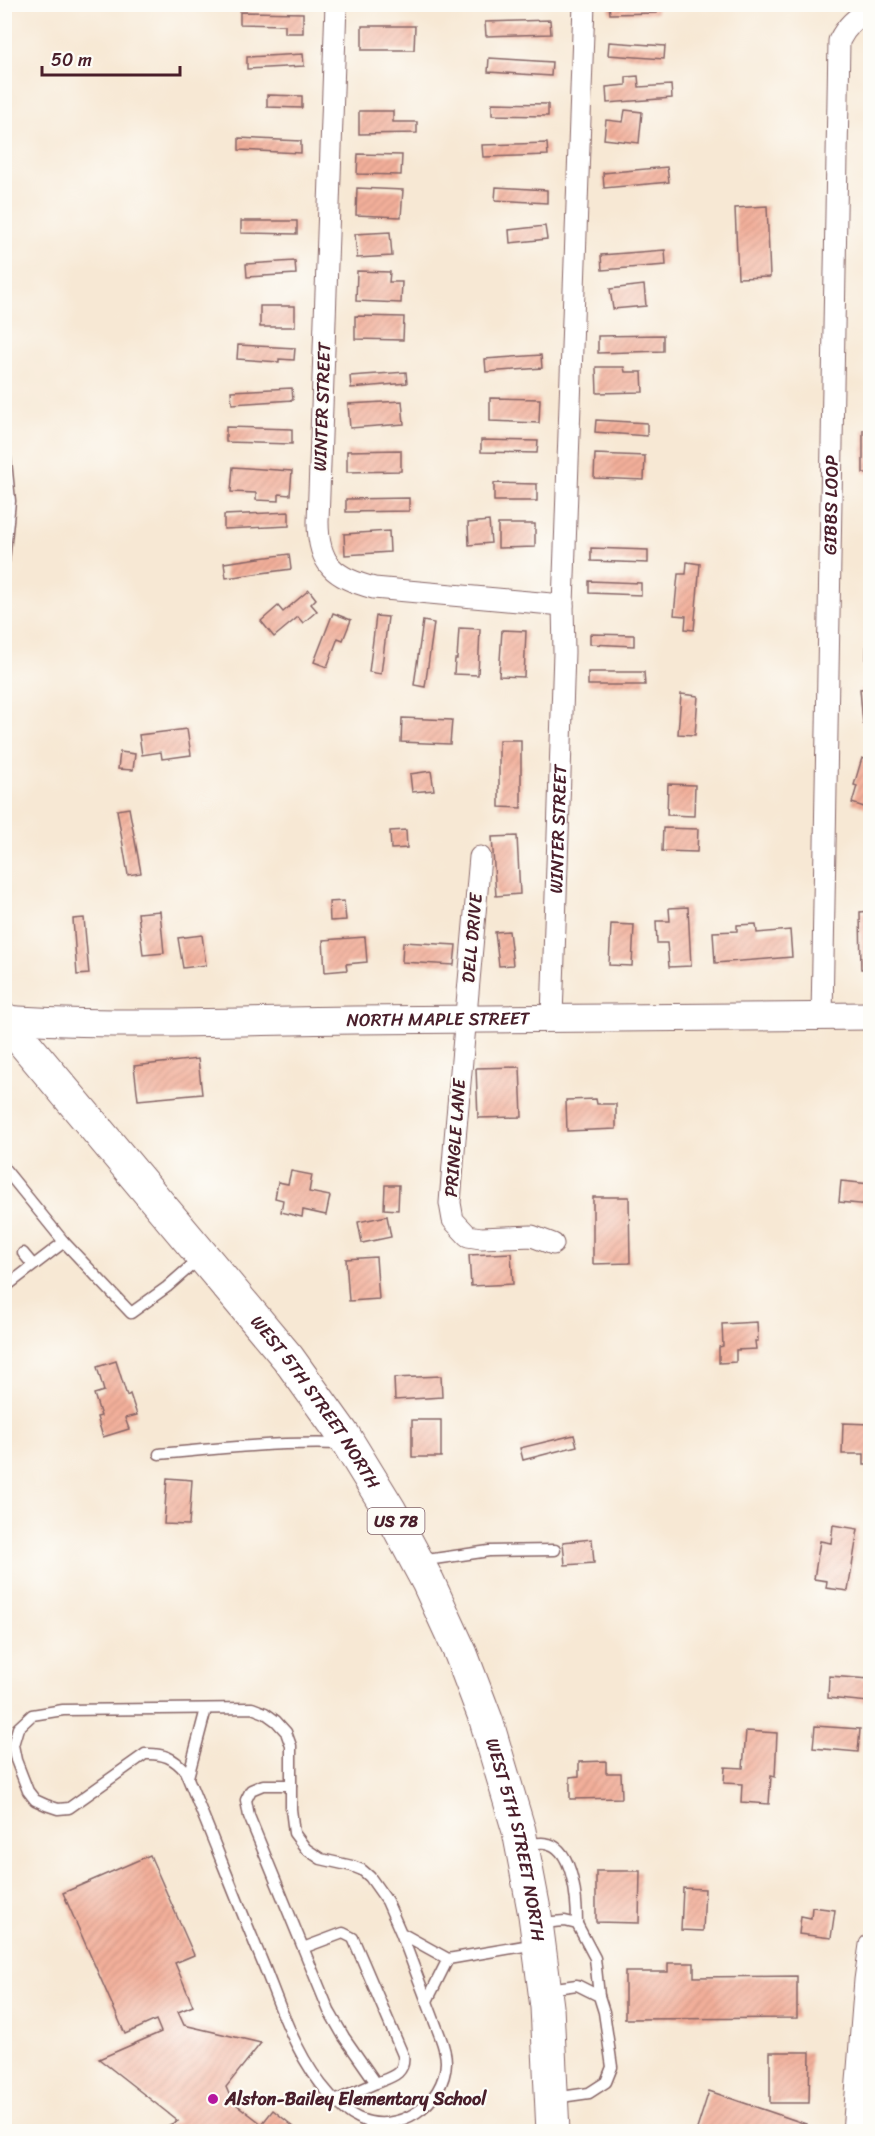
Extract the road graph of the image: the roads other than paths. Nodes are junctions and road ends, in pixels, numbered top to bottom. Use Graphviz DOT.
graph roads {
  1 [pos="336,4"];
  2 [pos="585,4"];
  3 [pos="870,11"];
  4 [pos="4,441"];
  5 [pos="4,561"];
  6 [pos="563,605"];
  7 [pos="480,857"];
  8 [pos="870,1016"];
  9 [pos="552,1017"];
  10 [pos="822,1017"];
  11 [pos="4,1019"];
  12 [pos="465,1019"];
  13 [pos="7,1175"];
  14 [pos="64,1242"];
  15 [pos="553,1244"];
  16 [pos="23,1253"];
  17 [pos="202,1256"];
  18 [pos="33,1265"];
  19 [pos="4,1272"];
  20 [pos="8,1285"];
  21 [pos="349,1445"];
  22 [pos="159,1454"];
  23 [pos="555,1550"];
  24 [pos="417,1561"];
  25 [pos="206,1709"];
  26 [pos="188,1777"];
  27 [pos="291,1785"];
  28 [pos="522,1845"];
  29 [pos="578,1924"];
  30 [pos="401,1933"];
  31 [pos="538,1934"];
  32 [pos="870,1945"];
  33 [pos="303,1948"];
  34 [pos="448,1959"];
  35 [pos="545,1989"];
  36 [pos="599,1996"];
  37 [pos="427,2001"];
  38 [pos="376,2083"];
  39 [pos="551,2098"];
  40 [pos="335,2101"];
  41 [pos="553,2132"];
  42 [pos="853,2132"];
  1 -- 6 [label="street, WINTER STREET"];
  2 -- 6 [label="street, WINTER STREET"];
  3 -- 10 [label="street, GIBBS LOOP"];
  4 -- 5 [label="lane"];
  6 -- 9 [label="street, WINTER STREET"];
  7 -- 12 [label="street, DELL DRIVE"];
  8 -- 10 [label="street, NORTH MAPLE STREET"];
  9 -- 10 [label="street, NORTH MAPLE STREET"];
  9 -- 12 [label="street, NORTH MAPLE STREET"];
  11 -- 12 [label="street, NORTH MAPLE STREET"];
  11 -- 17 [label="main road, WEST 5TH STREET NORTH / US 78"];
  12 -- 15 [label="street, PRINGLE LANE"];
  13 -- 14 [label="lane"];
  14 -- 17 [label="lane"];
  14 -- 18 [label="lane"];
  16 -- 18 [label="lane"];
  17 -- 21 [label="main road, WEST 5TH STREET NORTH / US 78"];
  18 -- 20 [label="lane"];
  19 -- 20 [label="lane"];
  21 -- 22 [label="lane"];
  21 -- 24 [label="main road, WEST 5TH STREET NORTH / US 78"];
  23 -- 24 [label="lane"];
  24 -- 28 [label="main road, WEST 5TH STREET NORTH / US 78"];
  25 -- 26 [label="lane"];
  25 -- 26 [label="lane"];
  25 -- 27 [label="lane"];
  26 -- 40 [label="lane"];
  27 -- 30 [label="lane"];
  27 -- 33 [label="lane"];
  28 -- 29 [label="lane"];
  28 -- 31 [label="main road, WEST 5TH STREET NORTH / US 78"];
  29 -- 31 [label="lane"];
  29 -- 36 [label="lane"];
  30 -- 34 [label="lane"];
  30 -- 37 [label="lane"];
  31 -- 34 [label="lane"];
  31 -- 35 [label="main road, WEST 5TH STREET NORTH / US 78"];
  32 -- 42 [label="street"];
  33 -- 38 [label="lane"];
  33 -- 38 [label="lane"];
  34 -- 37 [label="lane"];
  35 -- 36 [label="lane"];
  35 -- 39 [label="main road, WEST 5TH STREET NORTH / US 78"];
  36 -- 39 [label="lane"];
  37 -- 40 [label="lane"];
  38 -- 40 [label="lane"];
  39 -- 41 [label="main road, WEST 5TH STREET NORTH / US 78"];
}
